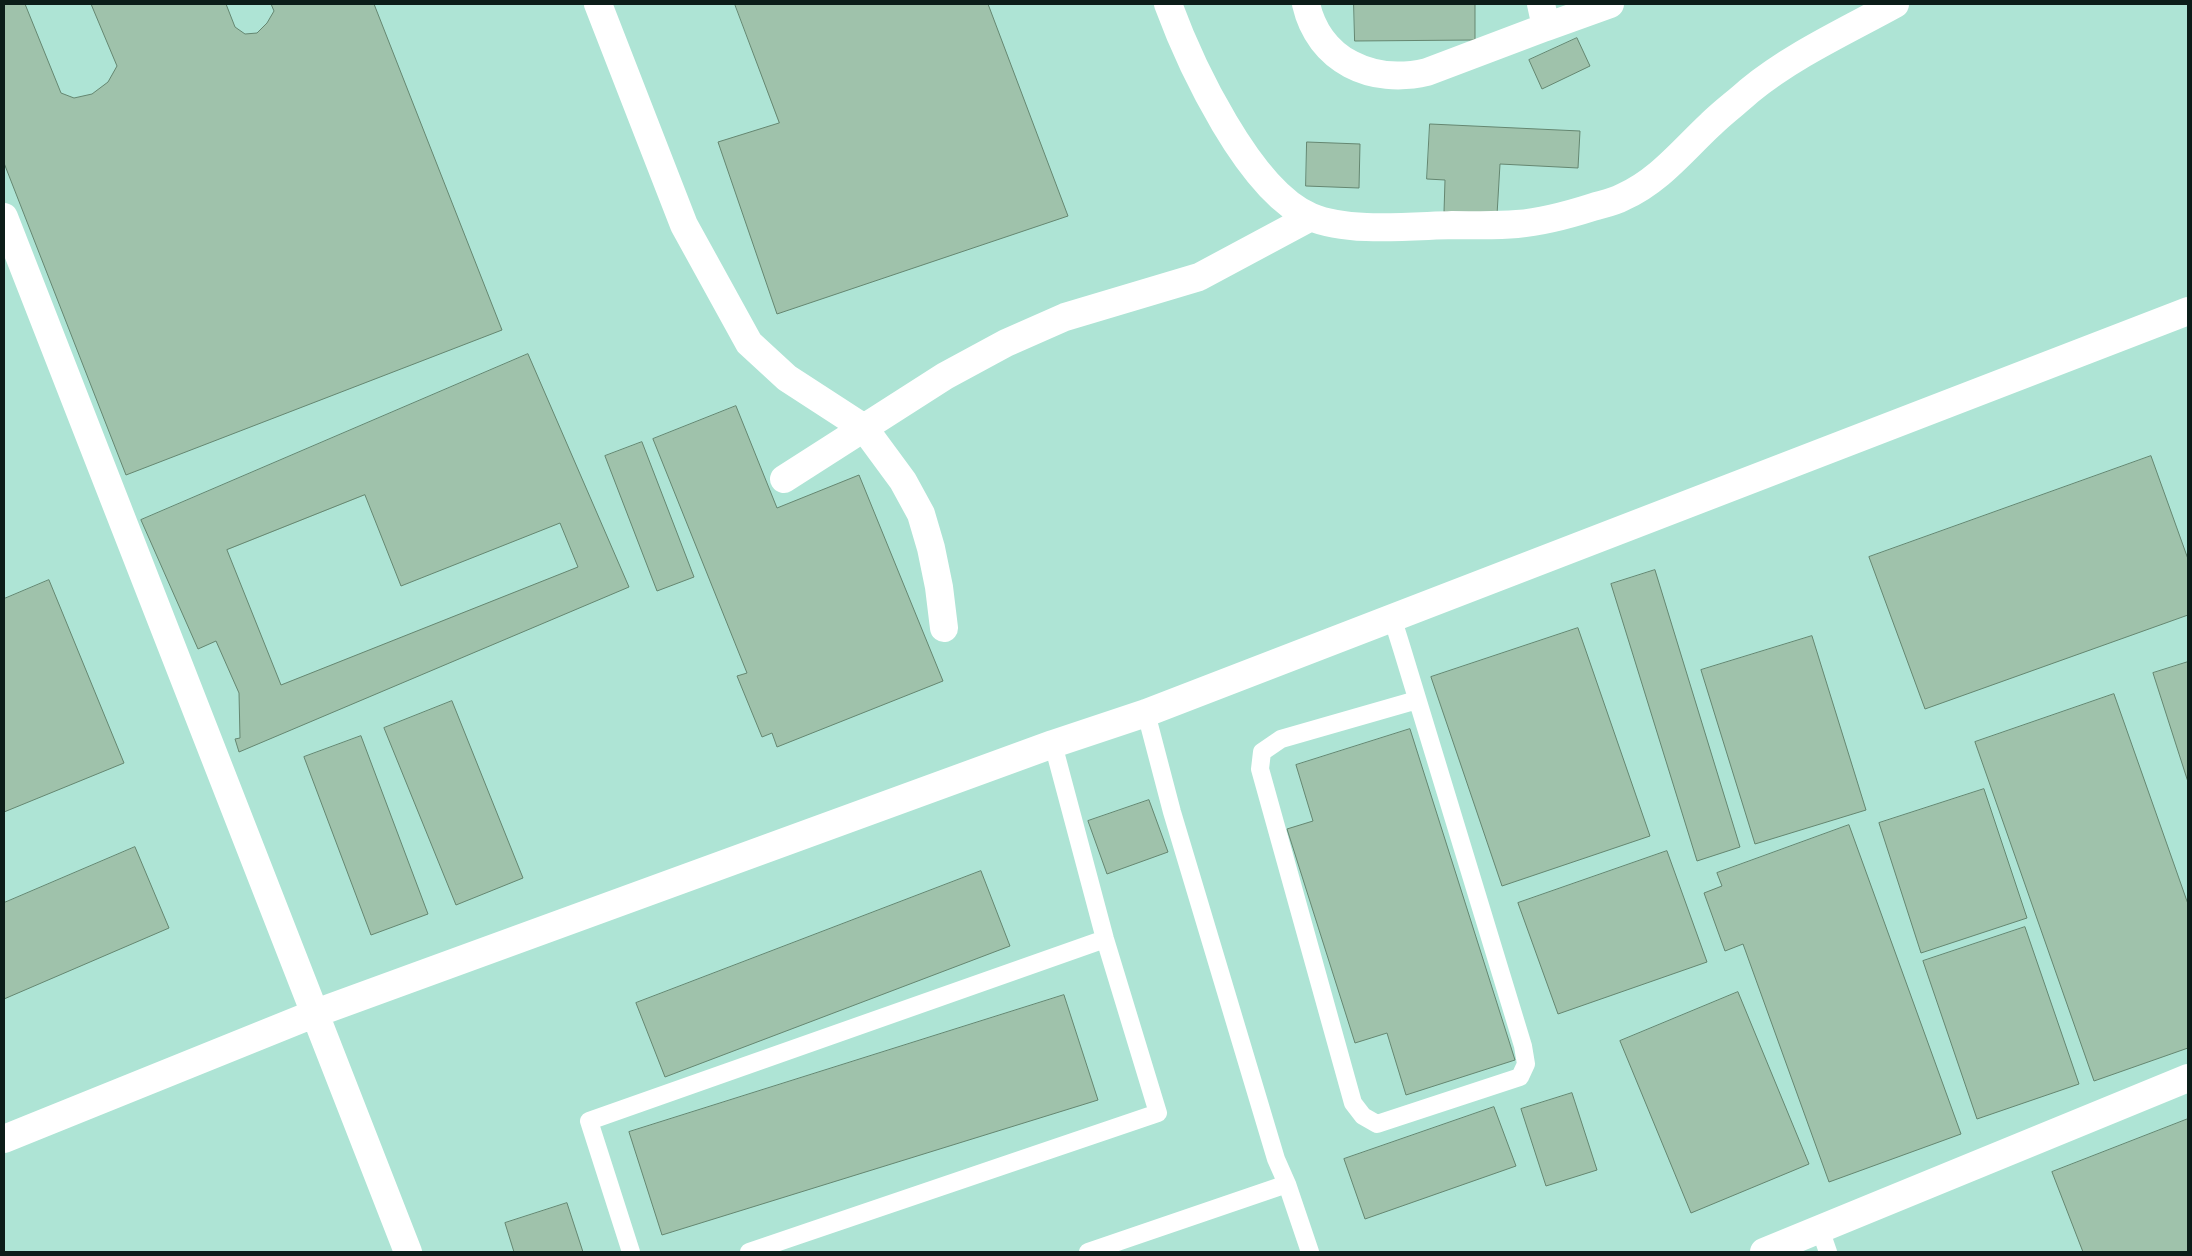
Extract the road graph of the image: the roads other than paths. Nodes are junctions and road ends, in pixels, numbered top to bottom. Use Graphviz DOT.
graph roads {
  1 [pos="598,4"];
  2 [pos="1168,4"];
  3 [pos="1306,4"];
  4 [pos="1610,4"];
  5 [pos="1895,4"];
  6 [pos="1543,16"];
  7 [pos="4,217"];
  8 [pos="1311,218"];
  9 [pos="2188,311"];
  10 [pos="864,428"];
  11 [pos="784,479"];
  12 [pos="1392,618"];
  13 [pos="944,628"];
  14 [pos="1418,700"];
  15 [pos="1146,713"];
  16 [pos="1053,744"];
  17 [pos="1105,939"];
  18 [pos="316,1014"];
  19 [pos="2188,1078"];
  20 [pos="4,1139"];
  21 [pos="1287,1184"];
  22 [pos="1824,1241"];
  23 [pos="408,1252"];
  24 [pos="631,1252"];
  25 [pos="749,1252"];
  26 [pos="1088,1252"];
  27 [pos="1310,1252"];
  28 [pos="1764,1252"];
  1 -- 10 [label="street"];
  2 -- 8 [label="street"];
  3 -- 6 [label="street"];
  4 -- 6 [label="street"];
  5 -- 8 [label="street"];
  7 -- 18 [label="street"];
  8 -- 10 [label="street"];
  9 -- 12 [label="street"];
  10 -- 11 [label="street"];
  10 -- 13 [label="street"];
  12 -- 14 [label="lane"];
  12 -- 15 [label="street"];
  14 -- 14 [label="lane"];
  15 -- 16 [label="street"];
  15 -- 21 [label="lane"];
  16 -- 17 [label="lane"];
  16 -- 18 [label="street"];
  17 -- 24 [label="lane"];
  17 -- 25 [label="lane"];
  18 -- 20 [label="street"];
  18 -- 23 [label="street"];
  19 -- 22 [label="street"];
  21 -- 26 [label="lane"];
  21 -- 27 [label="lane"];
  22 -- 28 [label="street"];
}
